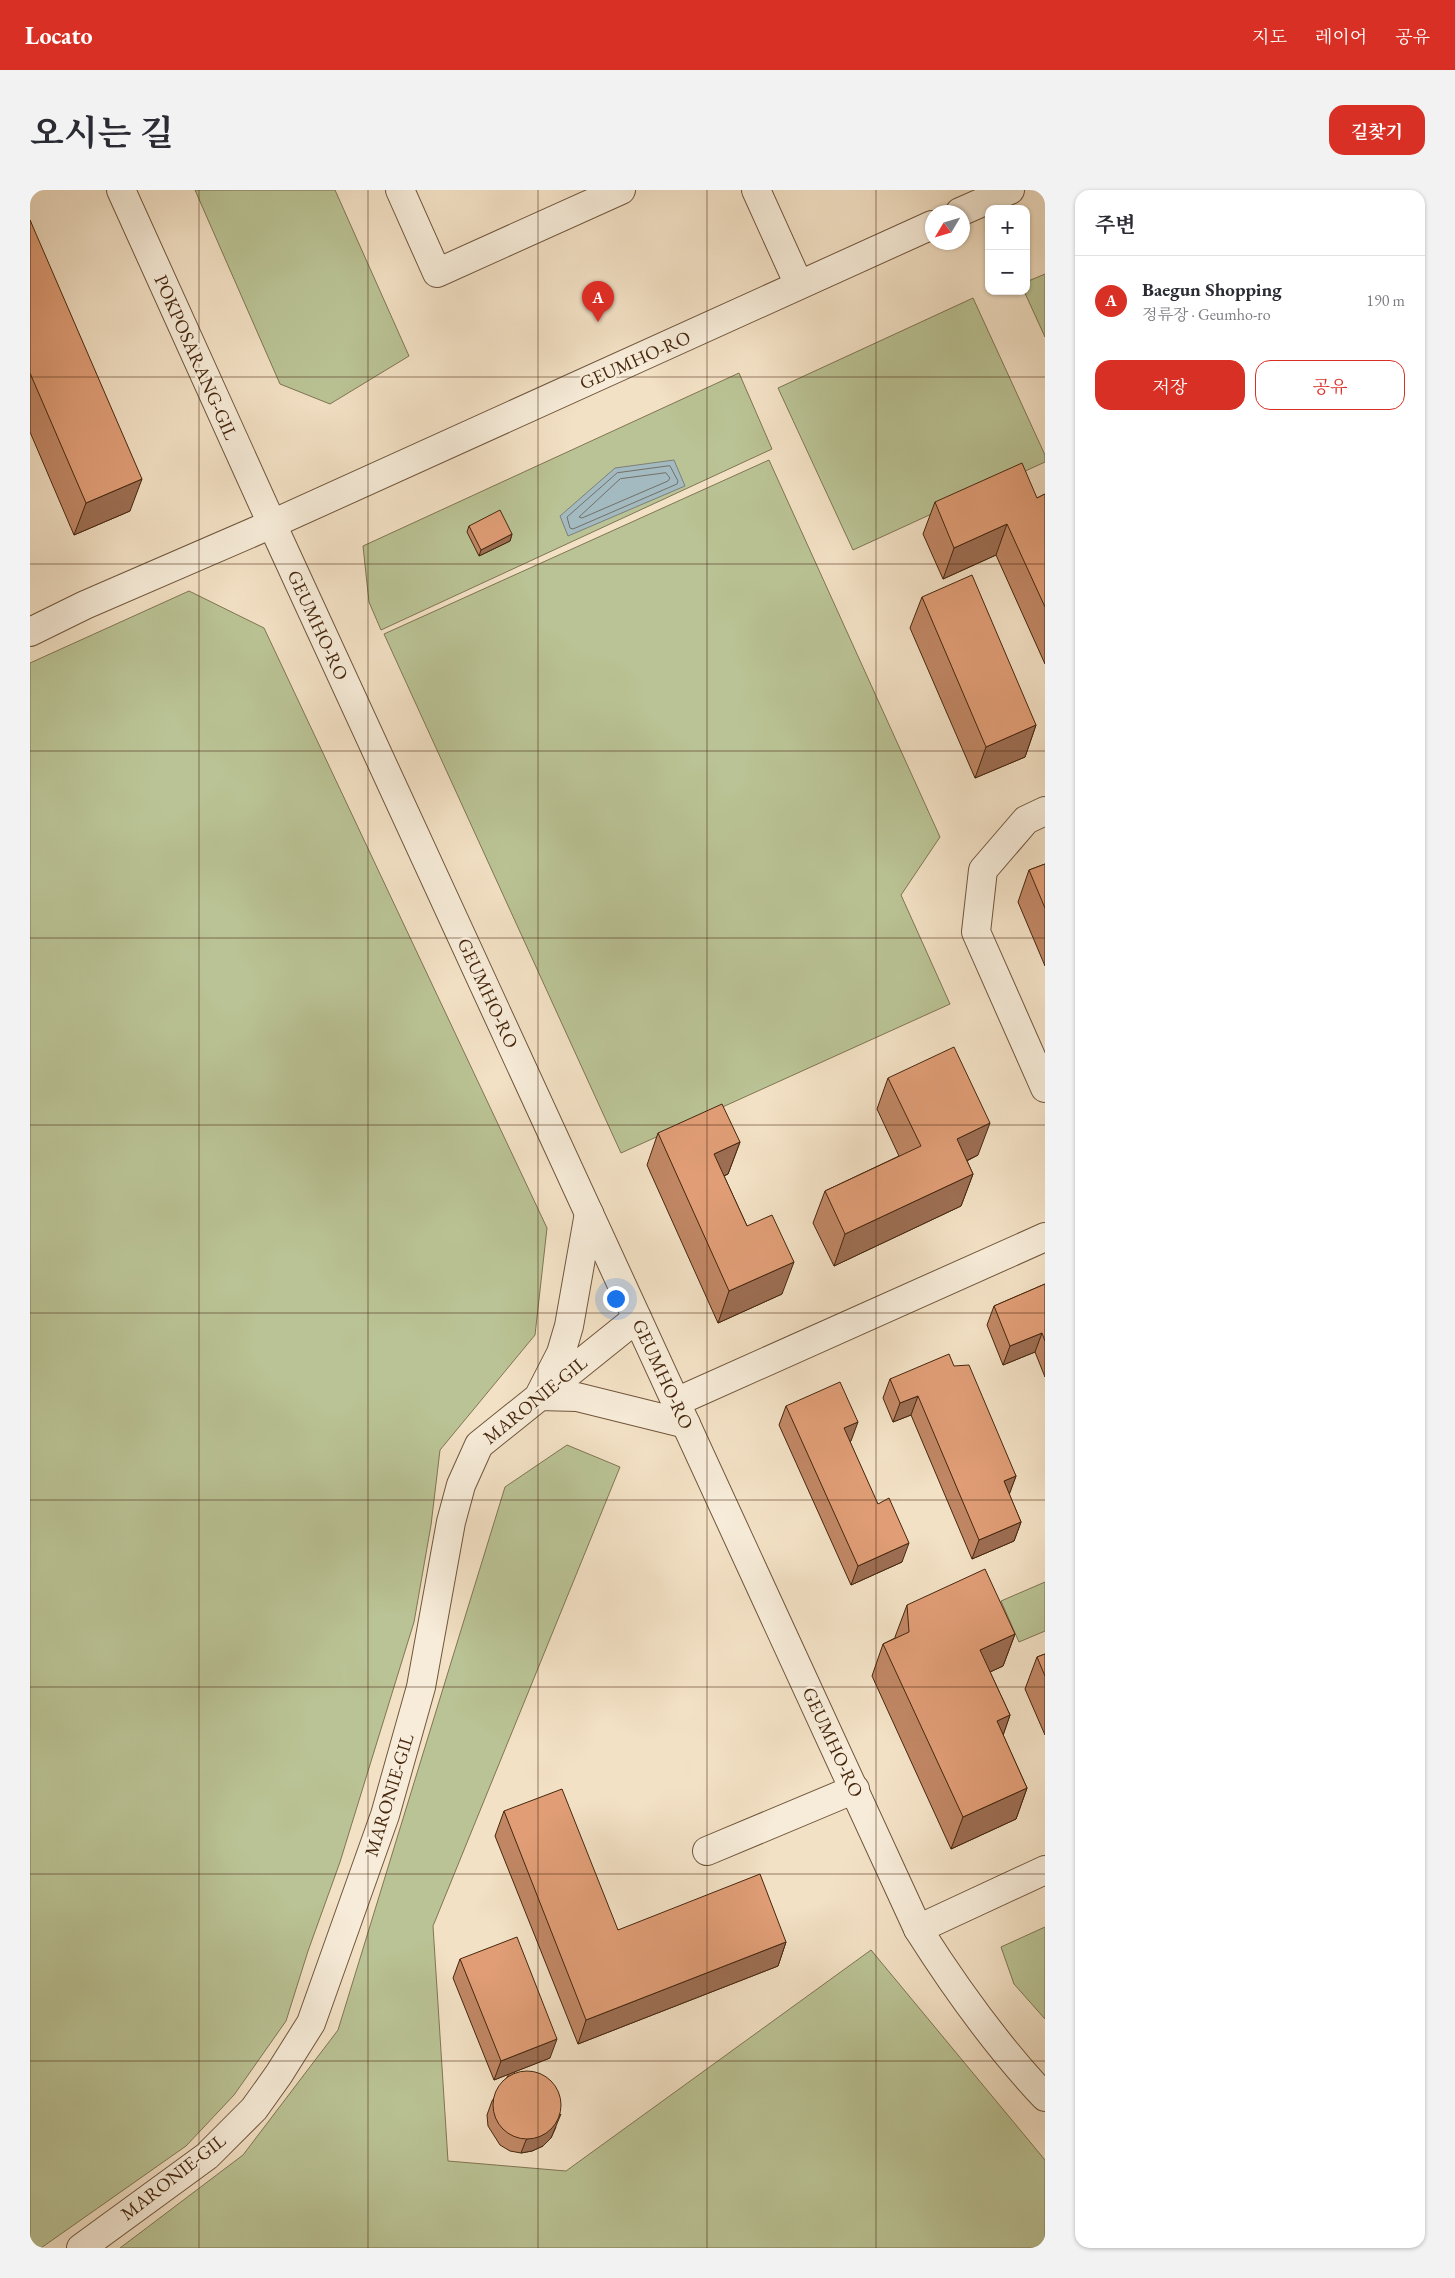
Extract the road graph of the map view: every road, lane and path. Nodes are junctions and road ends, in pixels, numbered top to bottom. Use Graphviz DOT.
graph roads {
  1 [pos="121,190"];
  2 [pos="400,190"];
  3 [pos="621,190"];
  4 [pos="756,190"];
  5 [pos="1010,190"];
  6 [pos="970,208"];
  7 [pos="925,228"];
  8 [pos="799,285"];
  9 [pos="272,524"];
  10 [pos="30,632"];
  11 [pos="1045,811"];
  12 [pos="1045,1088"];
  13 [pos="589,1213"];
  14 [pos="1045,1238"];
  15 [pos="637,1318"];
  16 [pos="539,1396"];
  17 [pos="681,1413"];
  18 [pos="855,1789"];
  19 [pos="707,1851"];
  20 [pos="1045,1870"];
  21 [pos="918,1929"];
  22 [pos="1045,2097"];
  23 [pos="81,2248"];
  1 -- 9 [label="street, POKPOSARANG-GIL"];
  2 -- 3 [label="street"];
  4 -- 8 [label="street"];
  5 -- 6 [label="street"];
  7 -- 8 [label="street, GEUMHO-RO"];
  8 -- 9 [label="street, GEUMHO-RO"];
  9 -- 10 [label="street"];
  9 -- 13 [label="street, GEUMHO-RO"];
  11 -- 12 [label="street"];
  13 -- 15 [label="street, GEUMHO-RO"];
  13 -- 16 [label="street"];
  14 -- 17 [label="street"];
  15 -- 16 [label="street, MARONIE-GIL"];
  15 -- 17 [label="street, GEUMHO-RO"];
  16 -- 17 [label="street"];
  16 -- 23 [label="street, MARONIE-GIL"];
  17 -- 18 [label="street, GEUMHO-RO"];
  18 -- 19 [label="street"];
  18 -- 21 [label="street, GEUMHO-RO"];
  20 -- 21 [label="street"];
  21 -- 22 [label="street, GEUMHO-RO"];
}
